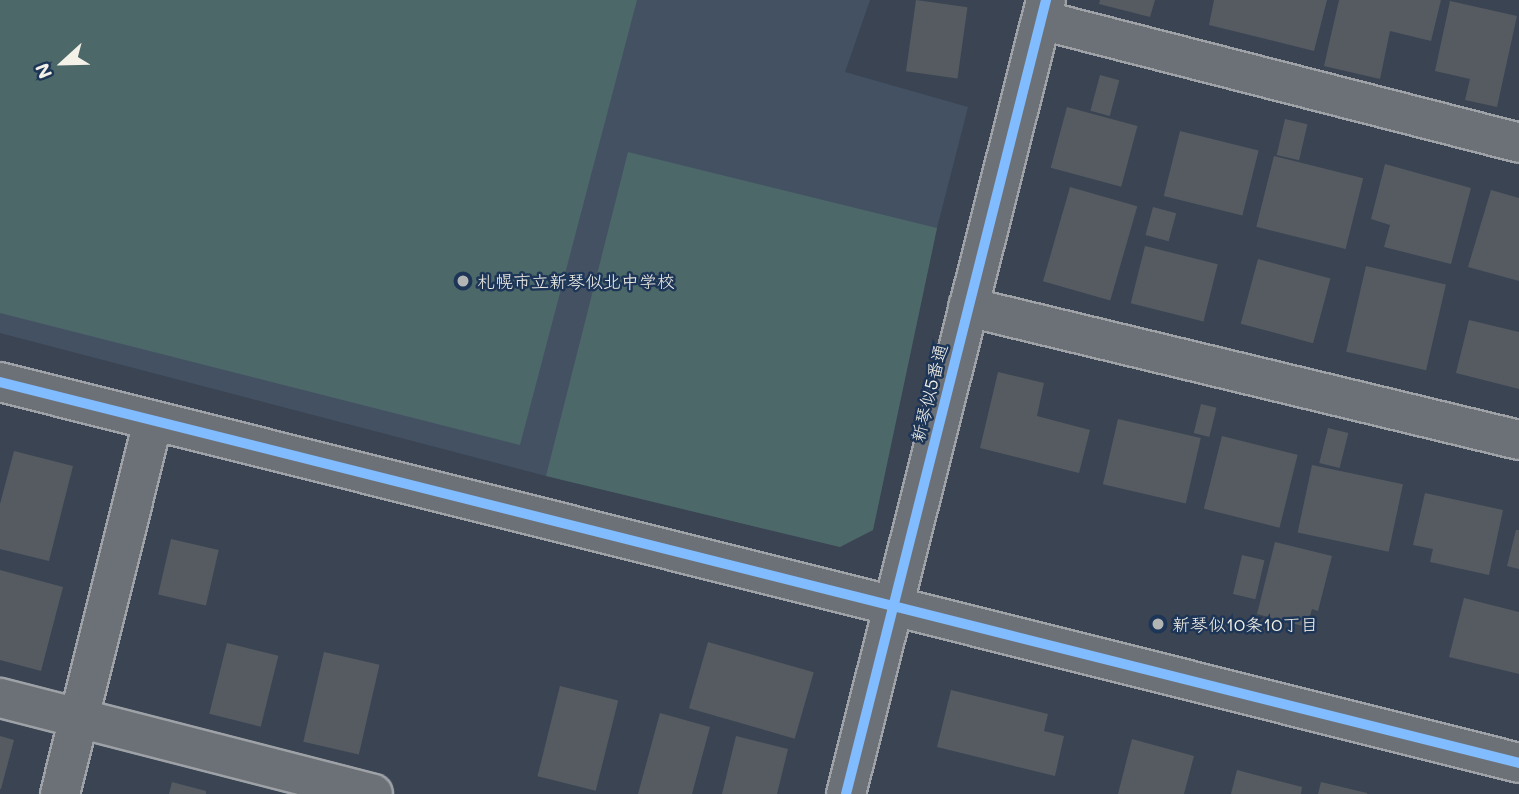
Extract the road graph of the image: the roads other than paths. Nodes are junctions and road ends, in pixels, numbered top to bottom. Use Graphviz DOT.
graph roads {
  1 [pos="1043,10"];
  2 [pos="1519,143"];
  3 [pos="968,307"];
  4 [pos="0,382"];
  5 [pos="153,421"];
  6 [pos="1519,440"];
  7 [pos="892,607"];
  8 [pos="0,698"];
  9 [pos="79,719"];
  10 [pos="1519,763"];
  11 [pos="60,794"];
  12 [pos="373,794"];
  13 [pos="846,794"];
  1 -- 2 [label="street"];
  1 -- 3 [label="street, 新琴似5番通"];
  3 -- 6 [label="street"];
  3 -- 7 [label="street, 新琴似5番通"];
  4 -- 5 [label="street"];
  5 -- 7 [label="street"];
  5 -- 9 [label="street"];
  7 -- 10 [label="street"];
  7 -- 13 [label="street, 新琴似5番通"];
  8 -- 9 [label="street"];
  9 -- 11 [label="street"];
  9 -- 12 [label="street"];
}
